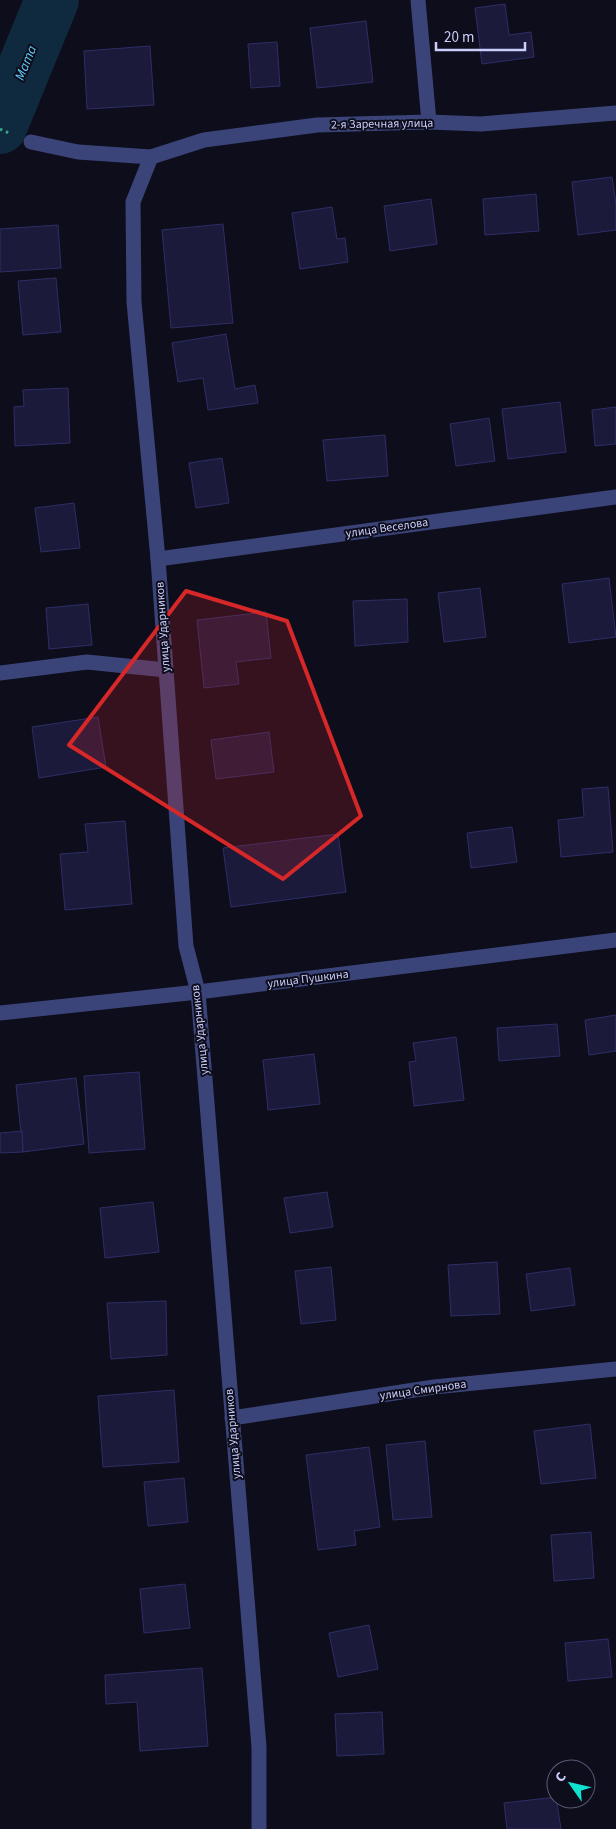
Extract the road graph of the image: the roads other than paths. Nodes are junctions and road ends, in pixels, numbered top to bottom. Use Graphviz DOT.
graph roads {
  1 [pos="418,0"];
  2 [pos="616,113"];
  3 [pos="429,122"];
  4 [pos="30,142"];
  5 [pos="151,157"];
  6 [pos="616,497"];
  7 [pos="158,559"];
  8 [pos="166,670"];
  9 [pos="0,673"];
  10 [pos="616,940"];
  11 [pos="198,992"];
  12 [pos="0,1013"];
  13 [pos="616,1369"];
  14 [pos="232,1418"];
  15 [pos="259,1829"];
  1 -- 3 [label="street"];
  2 -- 3 [label="street, 2-я Заречная улица"];
  3 -- 5 [label="street, 2-я Заречная улица"];
  4 -- 5 [label="street, 2-я Заречная улица"];
  5 -- 7 [label="street, улица Ударников"];
  6 -- 7 [label="street, улица Веселова"];
  7 -- 8 [label="street, улица Ударников"];
  8 -- 9 [label="street"];
  8 -- 11 [label="street, улица Ударников"];
  10 -- 11 [label="street, улица Пушкина"];
  11 -- 12 [label="street, улица Пушкина"];
  11 -- 14 [label="street, улица Ударников"];
  13 -- 14 [label="street, улица Смирнова"];
  14 -- 15 [label="street, улица Ударников"];
}
